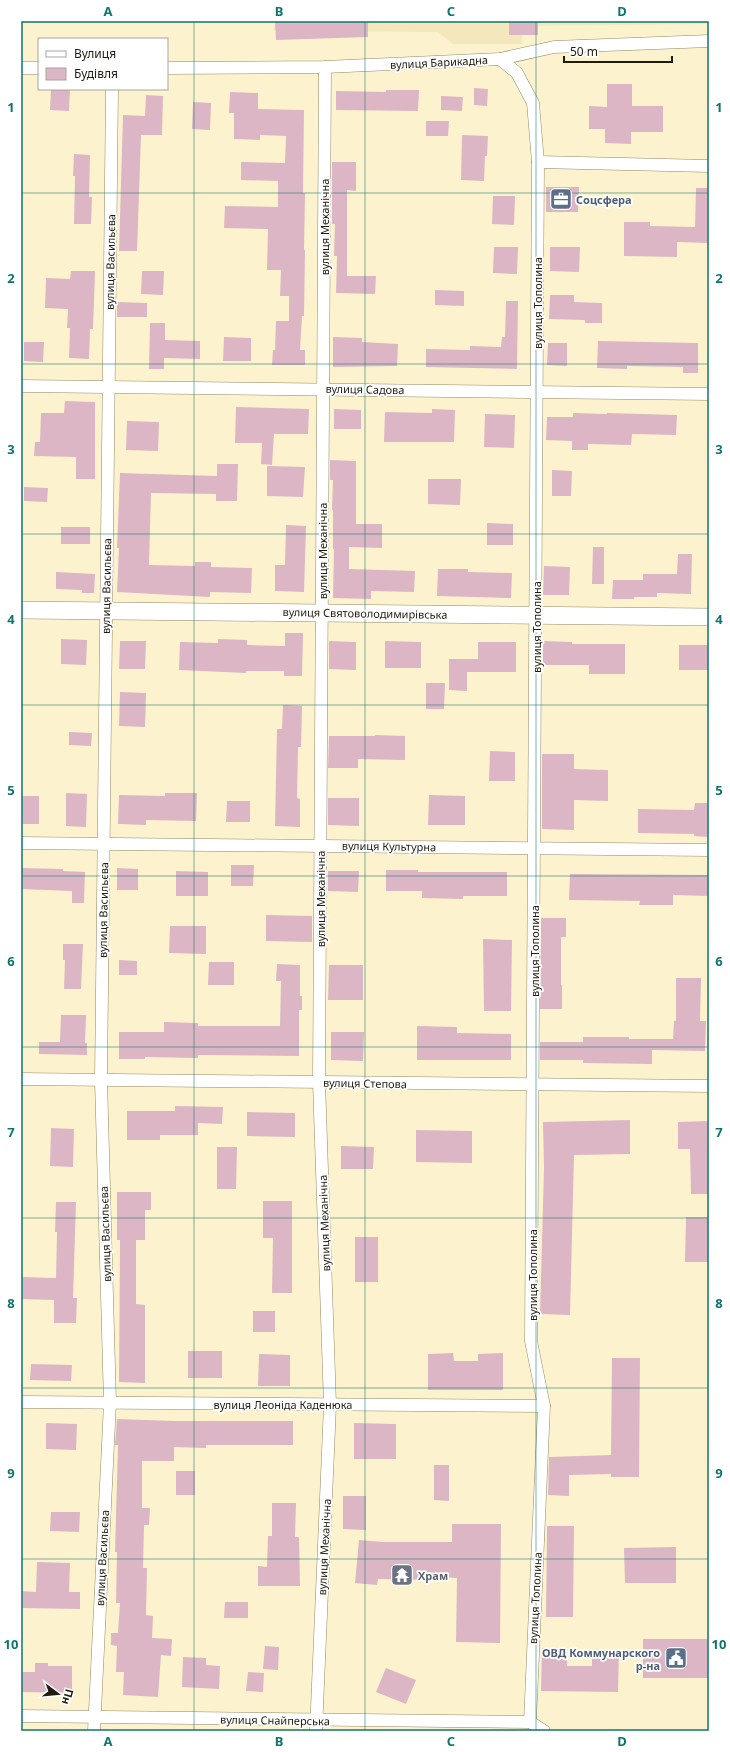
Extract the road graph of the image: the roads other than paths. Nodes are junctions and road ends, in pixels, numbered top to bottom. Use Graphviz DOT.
graph roads {
  1 [pos="709,41"];
  2 [pos="500,59"];
  3 [pos="325,67"];
  4 [pos="21,68"];
  5 [pos="38,68"];
  6 [pos="168,68"];
  7 [pos="112,90"];
  8 [pos="538,162"];
  9 [pos="709,166"];
  10 [pos="21,386"];
  11 [pos="109,387"];
  12 [pos="323,389"];
  13 [pos="537,391"];
  14 [pos="709,394"];
  15 [pos="21,610"];
  16 [pos="106,611"];
  17 [pos="322,613"];
  18 [pos="536,615"];
  19 [pos="709,617"];
  20 [pos="21,843"];
  21 [pos="104,844"];
  22 [pos="321,846"];
  23 [pos="534,848"];
  24 [pos="709,850"];
  25 [pos="21,1079"];
  26 [pos="101,1080"];
  27 [pos="319,1082"];
  28 [pos="533,1084"];
  29 [pos="709,1086"];
  30 [pos="21,1402"];
  31 [pos="110,1403"];
  32 [pos="330,1405"];
  33 [pos="544,1406"];
  34 [pos="21,1716"];
  35 [pos="94,1718"];
  36 [pos="530,1722"];
  37 [pos="316,1725"];
  38 [pos="94,1731"];
  39 [pos="544,1731"];
  1 -- 2 [label="street, вулиця Барикадна"];
  2 -- 3 [label="street, вулиця Барикадна"];
  2 -- 8 [label="street, вулиця Тополина"];
  3 -- 6 [label="street, вулиця Барикадна"];
  3 -- 12 [label="street, вулиця Механічна"];
  4 -- 5 [label="street"];
  7 -- 11 [label="street, вулиця Васильєва"];
  8 -- 9 [label="street"];
  8 -- 13 [label="street, вулиця Тополина"];
  10 -- 11 [label="street, вулиця Садова"];
  11 -- 12 [label="street, вулиця Садова"];
  11 -- 16 [label="street, вулиця Васильєва"];
  12 -- 13 [label="street, вулиця Садова"];
  12 -- 17 [label="street, вулиця Механічна"];
  13 -- 14 [label="street, вулиця Садова"];
  13 -- 18 [label="street, вулиця Тополина"];
  15 -- 16 [label="street, вулиця Святоволодимирівська"];
  16 -- 17 [label="street, вулиця Святоволодимирівська"];
  16 -- 21 [label="street, вулиця Васильєва"];
  17 -- 18 [label="street, вулиця Святоволодимирівська"];
  17 -- 22 [label="street, вулиця Механічна"];
  18 -- 19 [label="street, вулиця Святоволодимирівська"];
  18 -- 23 [label="street, вулиця Тополина"];
  20 -- 21 [label="street, вулиця Культурна"];
  21 -- 22 [label="street, вулиця Культурна"];
  21 -- 26 [label="street, вулиця Васильєва"];
  22 -- 23 [label="street, вулиця Культурна"];
  22 -- 27 [label="street, вулиця Механічна"];
  23 -- 24 [label="street, вулиця Культурна"];
  23 -- 28 [label="street, вулиця Тополина"];
  25 -- 26 [label="street, вулиця Степова"];
  26 -- 27 [label="street, вулиця Степова"];
  26 -- 31 [label="street, вулиця Васильєва"];
  27 -- 28 [label="street, вулиця Степова"];
  27 -- 32 [label="street, вулиця Механічна"];
  28 -- 29 [label="street, вулиця Степова"];
  28 -- 33 [label="street, вулиця Тополина"];
  30 -- 31 [label="street, вулиця Леоніда Каденюка"];
  31 -- 32 [label="street, вулиця Леоніда Каденюка"];
  31 -- 35 [label="street, вулиця Васильєва"];
  32 -- 33 [label="street, вулиця Леоніда Каденюка"];
  32 -- 37 [label="street, вулиця Механічна"];
  33 -- 36 [label="street, вулиця Тополина"];
  34 -- 35 [label="street, вулиця Снайперська"];
  35 -- 37 [label="street, вулиця Снайперська"];
  35 -- 38 [label="street, вулиця Васильєва"];
  36 -- 37 [label="street, вулиця Снайперська"];
  36 -- 39 [label="street"];
}
